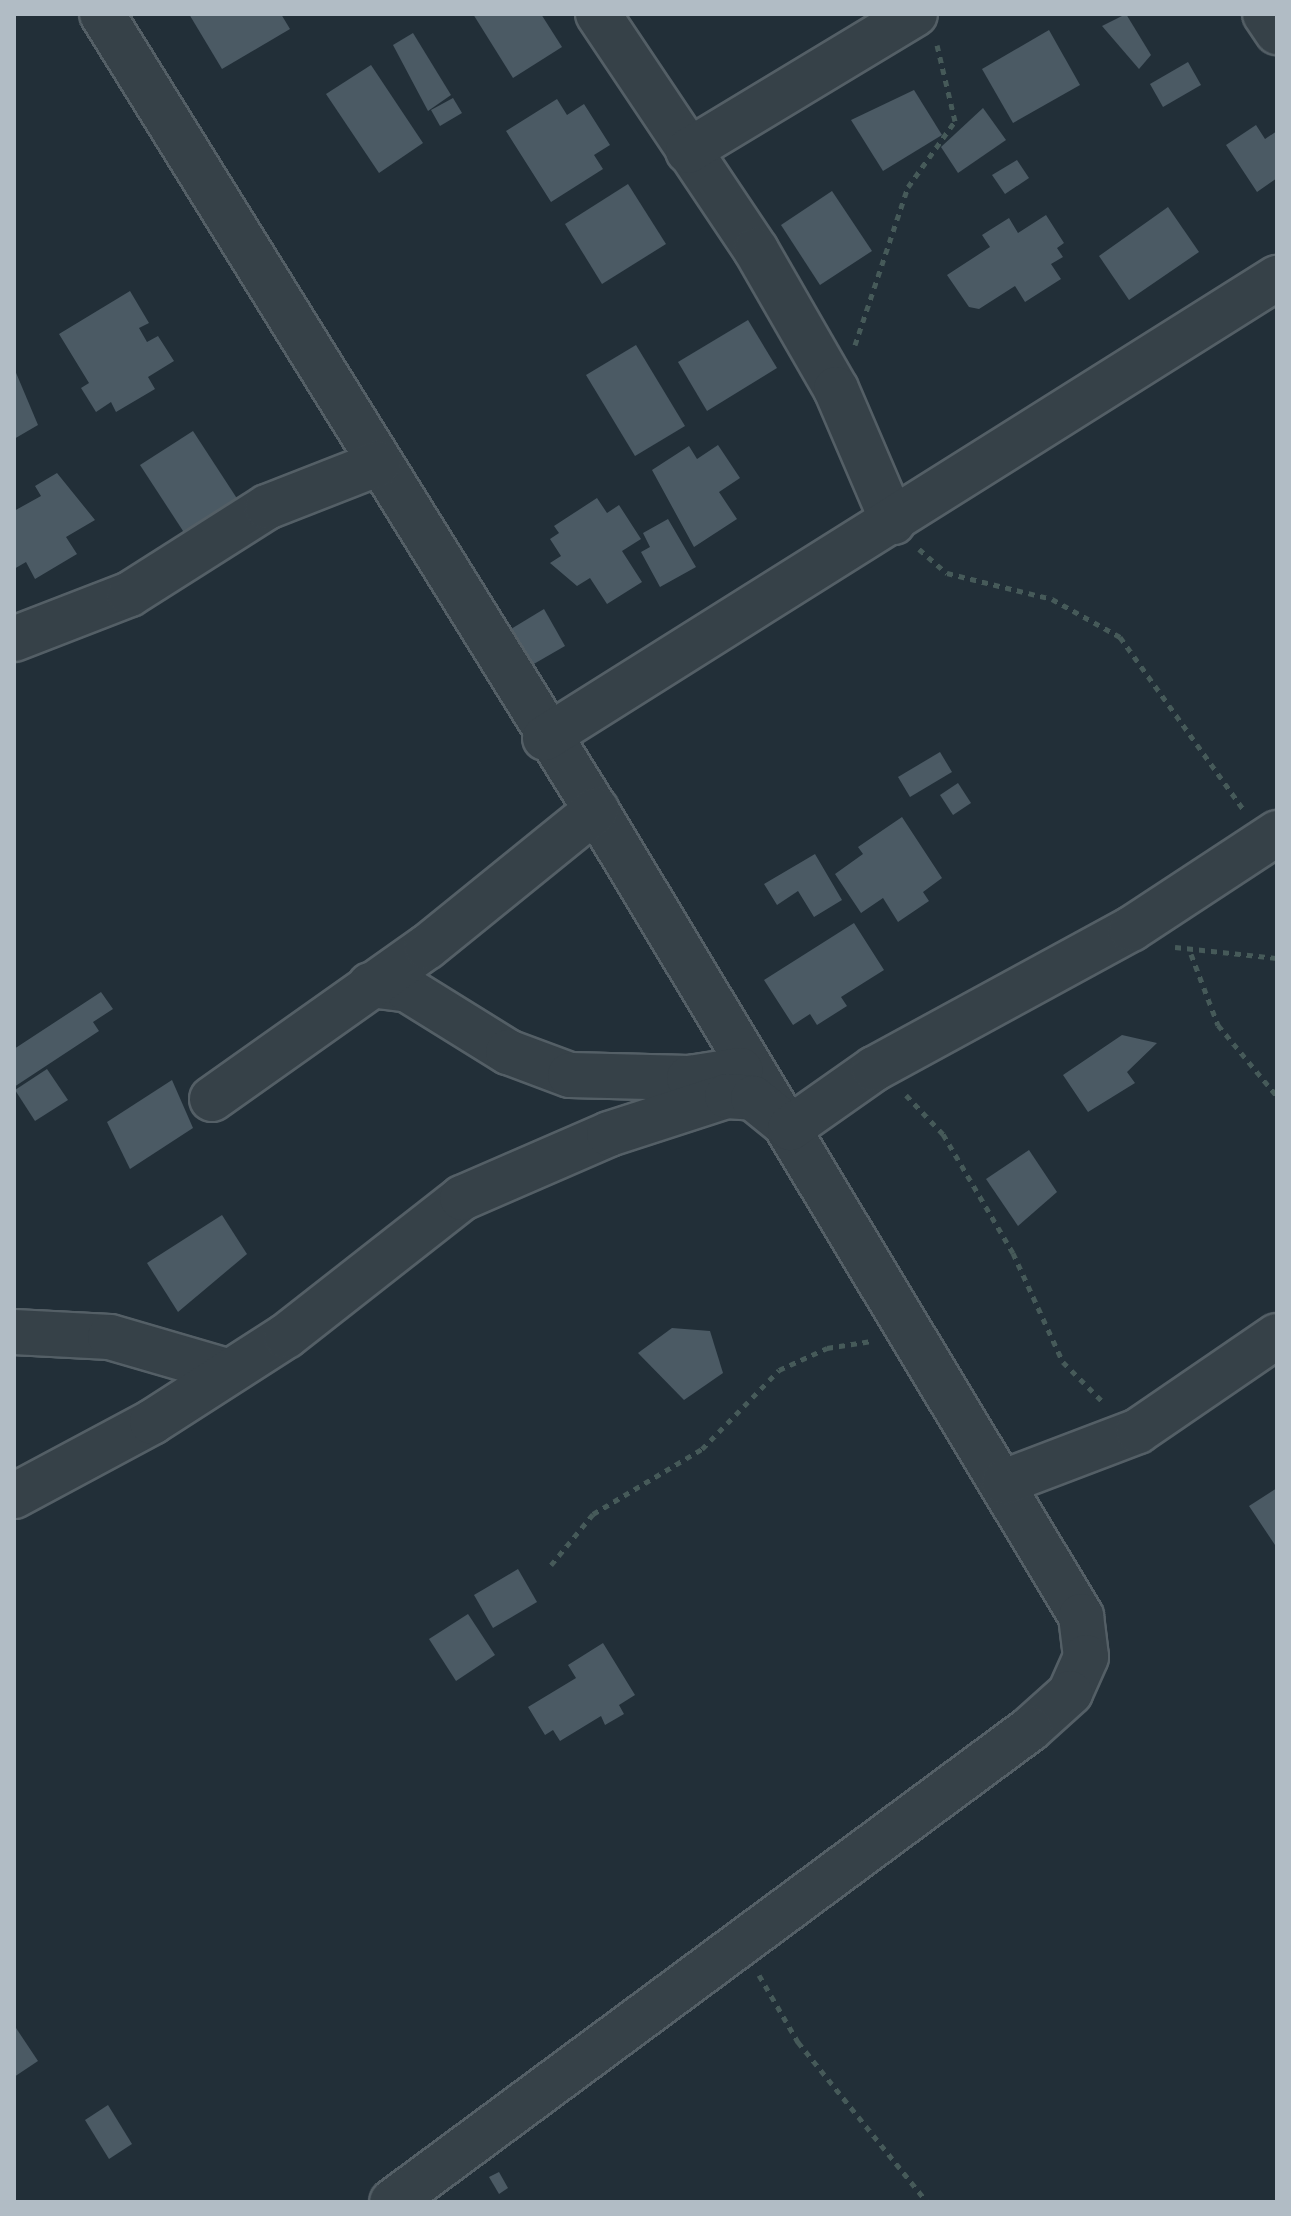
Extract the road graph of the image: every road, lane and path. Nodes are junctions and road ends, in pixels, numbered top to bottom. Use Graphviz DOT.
graph roads {
  1 [pos="102,14"];
  2 [pos="598,14"];
  3 [pos="1265,14"];
  4 [pos="925,27"];
  5 [pos="1277,32"];
  6 [pos="688,151"];
  7 [pos="1277,278"];
  8 [pos="836,389"];
  9 [pos="379,463"];
  10 [pos="893,522"];
  11 [pos="14,639"];
  12 [pos="545,738"];
  13 [pos="596,810"];
  14 [pos="1272,836"];
  15 [pos="1131,929"];
  16 [pos="1191,954"];
  17 [pos="1277,958"];
  18 [pos="370,985"];
  19 [pos="749,1069"];
  20 [pos="874,1069"];
  21 [pos="1277,1096"];
  22 [pos="212,1099"];
  23 [pos="790,1128"];
  24 [pos="901,1327"];
  25 [pos="14,1332"];
  26 [pos="1277,1336"];
  27 [pos="227,1371"];
  28 [pos="1138,1431"];
  29 [pos="1004,1482"];
  30 [pos="14,1496"];
  31 [pos="551,1565"];
  32 [pos="741,1941"];
  33 [pos="392,2202"];
  34 [pos="927,2202"];
  1 -- 9 [label="street"];
  2 -- 6 [label="street"];
  3 -- 5 [label="street"];
  4 -- 6 [label="street"];
  4 -- 8 [label="path"];
  6 -- 8 [label="street"];
  7 -- 10 [label="street"];
  8 -- 10 [label="street"];
  9 -- 11 [label="street"];
  9 -- 12 [label="street"];
  10 -- 12 [label="street"];
  10 -- 14 [label="path"];
  12 -- 13 [label="street"];
  13 -- 18 [label="street"];
  13 -- 19 [label="street"];
  14 -- 15 [label="street"];
  15 -- 16 [label="path"];
  15 -- 20 [label="street"];
  16 -- 17 [label="path"];
  16 -- 21 [label="path"];
  18 -- 19 [label="street"];
  18 -- 22 [label="street"];
  19 -- 23 [label="street"];
  20 -- 23 [label="street"];
  20 -- 28 [label="path"];
  23 -- 24 [label="street"];
  23 -- 27 [label="street"];
  24 -- 29 [label="street"];
  24 -- 31 [label="path"];
  25 -- 27 [label="street"];
  26 -- 28 [label="street"];
  27 -- 30 [label="street"];
  28 -- 29 [label="street"];
  29 -- 32 [label="street"];
  32 -- 33 [label="street"];
  32 -- 34 [label="path"];
}
